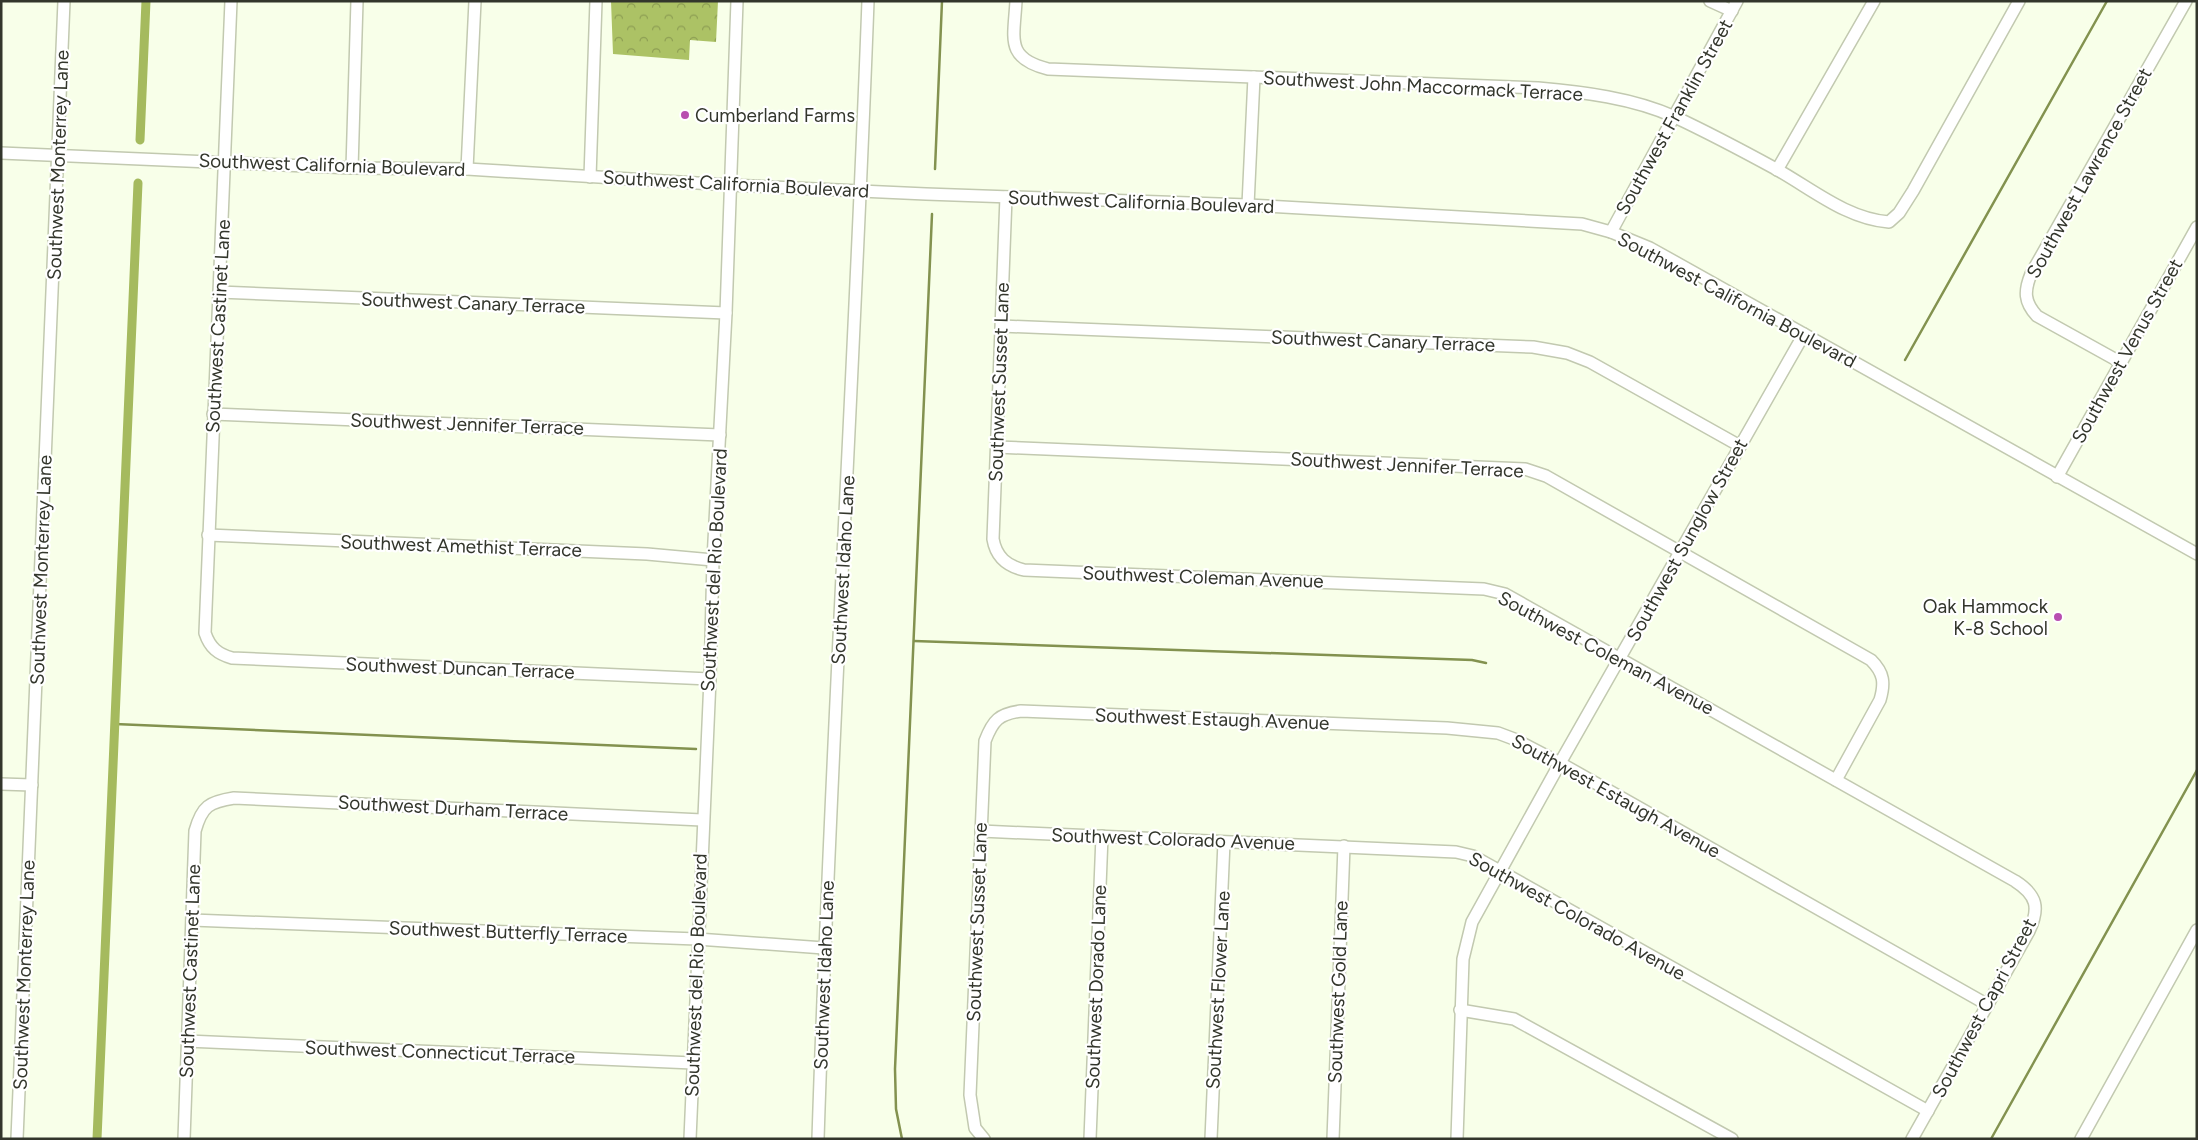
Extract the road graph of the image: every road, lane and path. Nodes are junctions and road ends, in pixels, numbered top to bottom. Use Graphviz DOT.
graph roads {
  1 [pos="64,1"];
  2 [pos="231,1"];
  3 [pos="357,1"];
  4 [pos="475,1"];
  5 [pos="596,1"];
  6 [pos="737,1"];
  7 [pos="868,1"];
  8 [pos="1016,1"];
  9 [pos="1710,1"];
  10 [pos="1874,1"];
  11 [pos="2019,1"];
  12 [pos="2186,1"];
  13 [pos="1735,6"];
  14 [pos="1254,78"];
  15 [pos="1674,116"];
  16 [pos="1,153"];
  17 [pos="58,156"];
  18 [pos="225,162"];
  19 [pos="352,168"];
  20 [pos="467,170"];
  21 [pos="1777,170"];
  22 [pos="590,177"];
  23 [pos="730,185"];
  24 [pos="861,190"];
  25 [pos="1006,197"];
  26 [pos="1248,206"];
  27 [pos="2197,227"];
  28 [pos="1611,232"];
  29 [pos="219,292"];
  30 [pos="726,314"];
  31 [pos="1002,326"];
  32 [pos="1804,334"];
  33 [pos="2120,362"];
  34 [pos="214,414"];
  35 [pos="720,434"];
  36 [pos="1740,446"];
  37 [pos="997,447"];
  38 [pos="2057,477"];
  39 [pos="208,536"];
  40 [pos="1680,552"];
  41 [pos="2197,554"];
  42 [pos="713,560"];
  43 [pos="1006,563"];
  44 [pos="213,649"];
  45 [pos="1620,658"];
  46 [pos="710,679"];
  47 [pos="997,719"];
  48 [pos="1560,763"];
  49 [pos="1836,780"];
  50 [pos="1,784"];
  51 [pos="32,785"];
  52 [pos="206,807"];
  53 [pos="702,820"];
  54 [pos="981,831"];
  55 [pos="1102,836"];
  56 [pos="1224,842"];
  57 [pos="1344,846"];
  58 [pos="1500,871"];
  59 [pos="2015,881"];
  60 [pos="192,920"];
  61 [pos="2197,930"];
  62 [pos="697,939"];
  63 [pos="824,948"];
  64 [pos="1988,1005"];
  65 [pos="1460,1010"];
  66 [pos="187,1042"];
  67 [pos="693,1062"];
  68 [pos="1928,1111"];
  69 [pos="17,1139"];
  70 [pos="184,1139"];
  71 [pos="690,1139"];
  72 [pos="818,1139"];
  73 [pos="984,1139"];
  74 [pos="1090,1139"];
  75 [pos="1211,1139"];
  76 [pos="1333,1139"];
  77 [pos="1456,1139"];
  78 [pos="1732,1139"];
  79 [pos="1912,1139"];
  80 [pos="2080,1139"];
  1 -- 17 [label="street, Southwest Monterrey Lane"];
  2 -- 18 [label="street, Southwest Castinet Lane"];
  3 -- 19 [label="street"];
  4 -- 20 [label="street"];
  5 -- 22 [label="street"];
  6 -- 23 [label="street, Southwest del Rio Boulevard"];
  7 -- 24 [label="street, Southwest Idaho Lane"];
  8 -- 14 [label="street, Southwest John Maccormack Terrace"];
  9 -- 13 [label="street"];
  10 -- 21 [label="street"];
  11 -- 21 [label="street, Southwest John Maccormack Terrace"];
  12 -- 33 [label="street, Southwest Lawrence Street"];
  13 -- 15 [label="street, Southwest Franklin Street"];
  14 -- 15 [label="street, Southwest John Maccormack Terrace"];
  14 -- 26 [label="street"];
  15 -- 21 [label="street, Southwest John Maccormack Terrace"];
  15 -- 28 [label="street, Southwest Franklin Street"];
  16 -- 17 [label="street, Southwest California Boulevard"];
  17 -- 18 [label="street, Southwest California Boulevard"];
  17 -- 51 [label="street, Southwest Monterrey Lane"];
  18 -- 19 [label="street, Southwest California Boulevard"];
  18 -- 29 [label="street, Southwest Castinet Lane"];
  19 -- 20 [label="street, Southwest California Boulevard"];
  20 -- 22 [label="street, Southwest California Boulevard"];
  22 -- 23 [label="street, Southwest California Boulevard"];
  23 -- 24 [label="street, Southwest California Boulevard"];
  23 -- 30 [label="street, Southwest del Rio Boulevard"];
  24 -- 25 [label="street, Southwest California Boulevard"];
  24 -- 63 [label="street, Southwest Idaho Lane"];
  25 -- 26 [label="street, Southwest California Boulevard"];
  25 -- 31 [label="street, Southwest Susset Lane"];
  26 -- 28 [label="street, Southwest California Boulevard"];
  27 -- 33 [label="street, Southwest Venus Street"];
  28 -- 32 [label="street, Southwest California Boulevard"];
  29 -- 30 [label="street, Southwest Canary Terrace"];
  29 -- 34 [label="street, Southwest Castinet Lane"];
  30 -- 35 [label="street, Southwest del Rio Boulevard"];
  31 -- 36 [label="street, Southwest Canary Terrace"];
  31 -- 37 [label="street, Southwest Susset Lane"];
  32 -- 36 [label="street, Southwest Sunglow Street"];
  32 -- 38 [label="street, Southwest California Boulevard"];
  33 -- 38 [label="street, Southwest Venus Street"];
  34 -- 35 [label="street, Southwest Jennifer Terrace"];
  34 -- 39 [label="street, Southwest Castinet Lane"];
  35 -- 42 [label="street, Southwest del Rio Boulevard"];
  36 -- 40 [label="street, Southwest Sunglow Street"];
  37 -- 40 [label="street, Southwest Jennifer Terrace"];
  37 -- 43 [label="street, Southwest Susset Lane"];
  38 -- 41 [label="street, Southwest California Boulevard"];
  39 -- 42 [label="street, Southwest Amethist Terrace"];
  39 -- 44 [label="street, Southwest Castinet Lane"];
  40 -- 45 [label="street, Southwest Sunglow Street"];
  40 -- 49 [label="street, Southwest Jennifer Terrace"];
  42 -- 46 [label="street, Southwest del Rio Boulevard"];
  43 -- 45 [label="street, Southwest Coleman Avenue"];
  44 -- 46 [label="street, Southwest Duncan Terrace"];
  45 -- 48 [label="street, Southwest Sunglow Street"];
  45 -- 49 [label="street, Southwest Coleman Avenue"];
  46 -- 53 [label="street, Southwest del Rio Boulevard"];
  47 -- 48 [label="street, Southwest Estaugh Avenue"];
  47 -- 54 [label="street, Southwest Susset Lane"];
  48 -- 58 [label="street, Southwest Sunglow Street"];
  48 -- 64 [label="street, Southwest Estaugh Avenue"];
  49 -- 59 [label="street, Southwest Coleman Avenue"];
  50 -- 51 [label="street"];
  51 -- 69 [label="street, Southwest Monterrey Lane"];
  52 -- 53 [label="street, Southwest Durham Terrace"];
  52 -- 60 [label="street, Southwest Castinet Lane"];
  53 -- 62 [label="street, Southwest del Rio Boulevard"];
  54 -- 55 [label="street, Southwest Colorado Avenue"];
  54 -- 73 [label="street, Southwest Susset Lane"];
  55 -- 56 [label="street, Southwest Colorado Avenue"];
  55 -- 74 [label="street, Southwest Dorado Lane"];
  56 -- 57 [label="street, Southwest Colorado Avenue"];
  56 -- 75 [label="street, Southwest Flower Lane"];
  57 -- 58 [label="street, Southwest Colorado Avenue"];
  57 -- 76 [label="street, Southwest Gold Lane"];
  58 -- 65 [label="street, Southwest Sunglow Street"];
  58 -- 68 [label="street, Southwest Colorado Avenue"];
  59 -- 64 [label="street, Southwest Capri Street"];
  60 -- 62 [label="street, Southwest Butterfly Terrace"];
  60 -- 66 [label="street, Southwest Castinet Lane"];
  61 -- 80 [label="street"];
  62 -- 63 [label="street, Southwest Butterfly Terrace"];
  62 -- 67 [label="street, Southwest del Rio Boulevard"];
  63 -- 72 [label="street, Southwest Idaho Lane"];
  64 -- 68 [label="street, Southwest Capri Street"];
  65 -- 77 [label="street, Southwest Sunglow Street"];
  65 -- 78 [label="street"];
  66 -- 67 [label="street, Southwest Connecticut Terrace"];
  66 -- 70 [label="street, Southwest Castinet Lane"];
  67 -- 71 [label="street, Southwest del Rio Boulevard"];
  68 -- 79 [label="street, Southwest Capri Street"];
}
